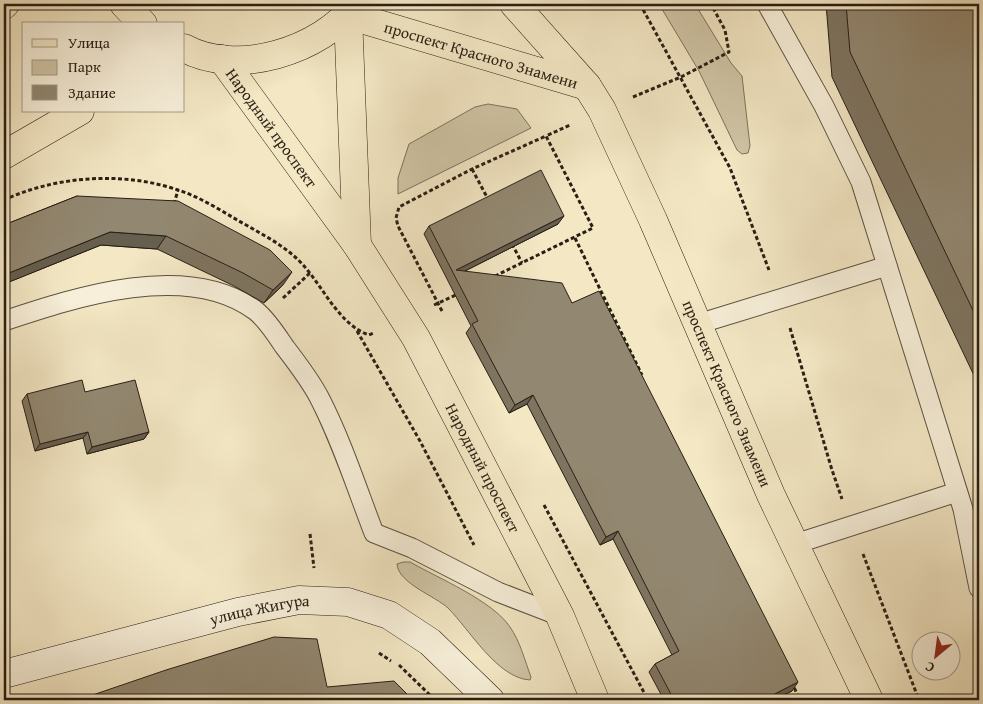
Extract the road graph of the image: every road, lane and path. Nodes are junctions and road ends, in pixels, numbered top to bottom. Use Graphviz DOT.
graph roads {
  1 [pos="124,4"];
  2 [pos="514,4"];
  3 [pos="640,4"];
  4 [pos="711,4"];
  5 [pos="767,4"];
  6 [pos="352,9"];
  7 [pos="141,22"];
  8 [pos="186,52"];
  9 [pos="222,59"];
  10 [pos="681,77"];
  11 [pos="587,86"];
  12 [pos="602,110"];
  13 [pos="78,112"];
  14 [pos="546,136"];
  15 [pos="4,155"];
  16 [pos="472,169"];
  17 [pos="178,190"];
  18 [pos="4,200"];
  19 [pos="490,203"];
  20 [pos="172,208"];
  21 [pos="509,237"];
  22 [pos="575,238"];
  23 [pos="357,245"];
  24 [pos="522,263"];
  25 [pos="887,266"];
  26 [pos="310,273"];
  27 [pos="772,278"];
  28 [pos="489,279"];
  29 [pos="291,290"];
  30 [pos="463,291"];
  31 [pos="438,303"];
  32 [pos="442,312"];
  33 [pos="405,320"];
  34 [pos="4,321"];
  35 [pos="788,323"];
  36 [pos="698,324"];
  37 [pos="356,331"];
  38 [pos="644,380"];
  39 [pos="957,492"];
  40 [pos="542,501"];
  41 [pos="845,507"];
  42 [pos="794,544"];
  43 [pos="862,553"];
  44 [pos="979,588"];
  45 [pos="498,592"];
  46 [pos="560,616"];
  47 [pos="379,653"];
  48 [pos="4,674"];
  49 [pos="790,679"];
  50 [pos="435,700"];
  51 [pos="490,700"];
  52 [pos="594,700"];
  53 [pos="648,700"];
  54 [pos="791,700"];
  55 [pos="869,700"];
  56 [pos="919,700"];
  1 -- 7 [label="main road"];
  2 -- 11 [label="main road, проспект Красного Знамени"];
  3 -- 10 [label="path"];
  4 -- 10 [label="path"];
  5 -- 25 [label="lane"];
  6 -- 9 [label="main road"];
  6 -- 11 [label="main road, проспект Красного Знамени"];
  6 -- 23 [label="main road"];
  8 -- 9 [label="main road"];
  9 -- 23 [label="main road, Народный проспект"];
  10 -- 12 [label="path"];
  10 -- 27 [label="path"];
  11 -- 12 [label="main road, проспект Красного Знамени"];
  12 -- 14 [label="path"];
  12 -- 36 [label="main road, проспект Красного Знамени"];
  13 -- 15 [label="main road"];
  14 -- 16 [label="path"];
  14 -- 22 [label="path"];
  16 -- 19 [label="path"];
  16 -- 31 [label="path"];
  17 -- 18 [label="path"];
  17 -- 20 [label="path"];
  17 -- 26 [label="path"];
  21 -- 24 [label="path"];
  22 -- 24 [label="path"];
  22 -- 38 [label="path"];
  23 -- 33 [label="main road, Народный проспект"];
  24 -- 28 [label="path"];
  25 -- 36 [label="lane"];
  25 -- 39 [label="lane"];
  26 -- 29 [label="path"];
  26 -- 37 [label="path"];
  30 -- 31 [label="path"];
  31 -- 32 [label="path"];
  31 -- 33 [label="path"];
  33 -- 37 [label="path"];
  33 -- 46 [label="main road, Народный проспект"];
  34 -- 45 [label="lane"];
  35 -- 41 [label="path"];
  36 -- 42 [label="main road, проспект Красного Знамени"];
  37 -- 45 [label="path"];
  39 -- 42 [label="lane"];
  39 -- 44 [label="lane"];
  40 -- 53 [label="path"];
  42 -- 55 [label="main road, проспект Красного Знамени"];
  43 -- 56 [label="path"];
  45 -- 46 [label="lane"];
  46 -- 52 [label="main road, Народный проспект"];
  47 -- 50 [label="path"];
  48 -- 51 [label="main road, улица Жигура"];
  49 -- 54 [label="path"];
}
